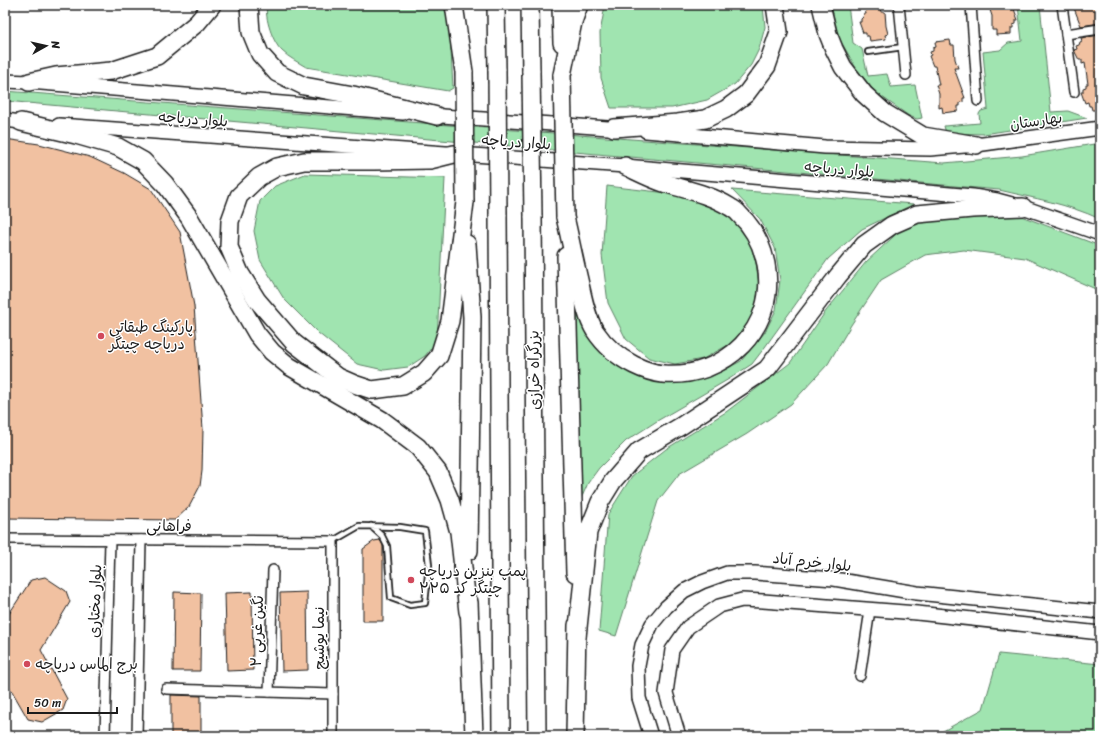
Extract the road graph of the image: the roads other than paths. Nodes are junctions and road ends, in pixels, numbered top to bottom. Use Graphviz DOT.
graph roads {
  1 [pos="212,5"];
  2 [pos="249,5"];
  3 [pos="454,5"];
  4 [pos="465,5"];
  5 [pos="496,5"];
  6 [pos="530,5"];
  7 [pos="561,5"];
  8 [pos="578,5"];
  9 [pos="775,5"];
  10 [pos="821,5"];
  11 [pos="899,5"];
  12 [pos="971,5"];
  13 [pos="1062,5"];
  14 [pos="1100,29"];
  15 [pos="1066,34"];
  16 [pos="903,47"];
  17 [pos="868,52"];
  18 [pos="464,72"];
  19 [pos="562,75"];
  20 [pos="906,75"];
  21 [pos="5,81"];
  22 [pos="29,82"];
  23 [pos="1074,92"];
  24 [pos="978,102"];
  25 [pos="437,116"];
  26 [pos="13,121"];
  27 [pos="614,128"];
  28 [pos="1100,128"];
  29 [pos="976,145"];
  30 [pos="454,154"];
  31 [pos="626,166"];
  32 [pos="465,202"];
  33 [pos="1023,207"];
  34 [pos="565,217"];
  35 [pos="1100,234"];
  36 [pos="371,526"];
  37 [pos="5,539"];
  38 [pos="110,540"];
  39 [pos="141,540"];
  40 [pos="333,541"];
  41 [pos="273,570"];
  42 [pos="917,594"];
  43 [pos="870,610"];
  44 [pos="468,612"];
  45 [pos="1100,612"];
  46 [pos="916,614"];
  47 [pos="1100,633"];
  48 [pos="577,637"];
  49 [pos="860,676"];
  50 [pos="166,689"];
  51 [pos="269,692"];
  52 [pos="333,694"];
  53 [pos="105,736"];
  54 [pos="137,736"];
  55 [pos="333,736"];
  56 [pos="474,736"];
  57 [pos="500,736"];
  58 [pos="537,736"];
  59 [pos="575,736"];
  60 [pos="651,736"];
  61 [pos="679,736"];
  1 -- 22 [label="highway"];
  2 -- 25 [label="highway"];
  3 -- 18 [label="highway"];
  4 -- 18 [label="highway"];
  5 -- 57 [label="highway, bridge"];
  6 -- 58 [label="highway, بزرگراه خرازی, bridge"];
  7 -- 19 [label="highway"];
  8 -- 19 [label="highway"];
  9 -- 27 [label="highway"];
  10 -- 29 [label="highway"];
  11 -- 16 [label="street"];
  12 -- 24 [label="street"];
  13 -- 15 [label="street"];
  14 -- 15 [label="street"];
  15 -- 23 [label="street"];
  16 -- 17 [label="lane"];
  16 -- 20 [label="street"];
  18 -- 32 [label="highway, bridge"];
  19 -- 34 [label="highway, bridge"];
  21 -- 22 [label="main road, بلوار دریاچه"];
  22 -- 25 [label="main road, بلوار دریاچه"];
  25 -- 27 [label="main road, بلوار دریاچه"];
  26 -- 30 [label="main road, بلوار دریاچه"];
  26 -- 44 [label="highway"];
  27 -- 29 [label="main road, بلوار دریاچه"];
  28 -- 29 [label="main road, بهارستان"];
  30 -- 31 [label="main road, بلوار دریاچه"];
  30 -- 32 [label="highway"];
  31 -- 33 [label="main road, بلوار دریاچه"];
  31 -- 34 [label="highway"];
  32 -- 44 [label="highway"];
  33 -- 35 [label="main road, بلوار دریاچه"];
  33 -- 48 [label="highway"];
  34 -- 48 [label="highway"];
  36 -- 36 [label="lane"];
  36 -- 40 [label="lane"];
  37 -- 38 [label="street, فراهانی"];
  38 -- 39 [label="street, فراهانی"];
  38 -- 53 [label="street, بلوار مختاری"];
  39 -- 40 [label="street, فراهانی"];
  39 -- 54 [label="street"];
  40 -- 52 [label="street, نیما یوشیج"];
  41 -- 51 [label="street, نگین غربی ۲"];
  42 -- 45 [label="main road, بلوار خرم آباد"];
  42 -- 46 [label="main road"];
  42 -- 60 [label="main road, بلوار خرم آباد"];
  43 -- 46 [label="main road"];
  43 -- 49 [label="street"];
  43 -- 61 [label="main road"];
  44 -- 56 [label="highway"];
  46 -- 47 [label="main road"];
  48 -- 59 [label="highway"];
  50 -- 51 [label="street"];
  51 -- 52 [label="street"];
  52 -- 55 [label="street, نیما یوشیج"];
}
